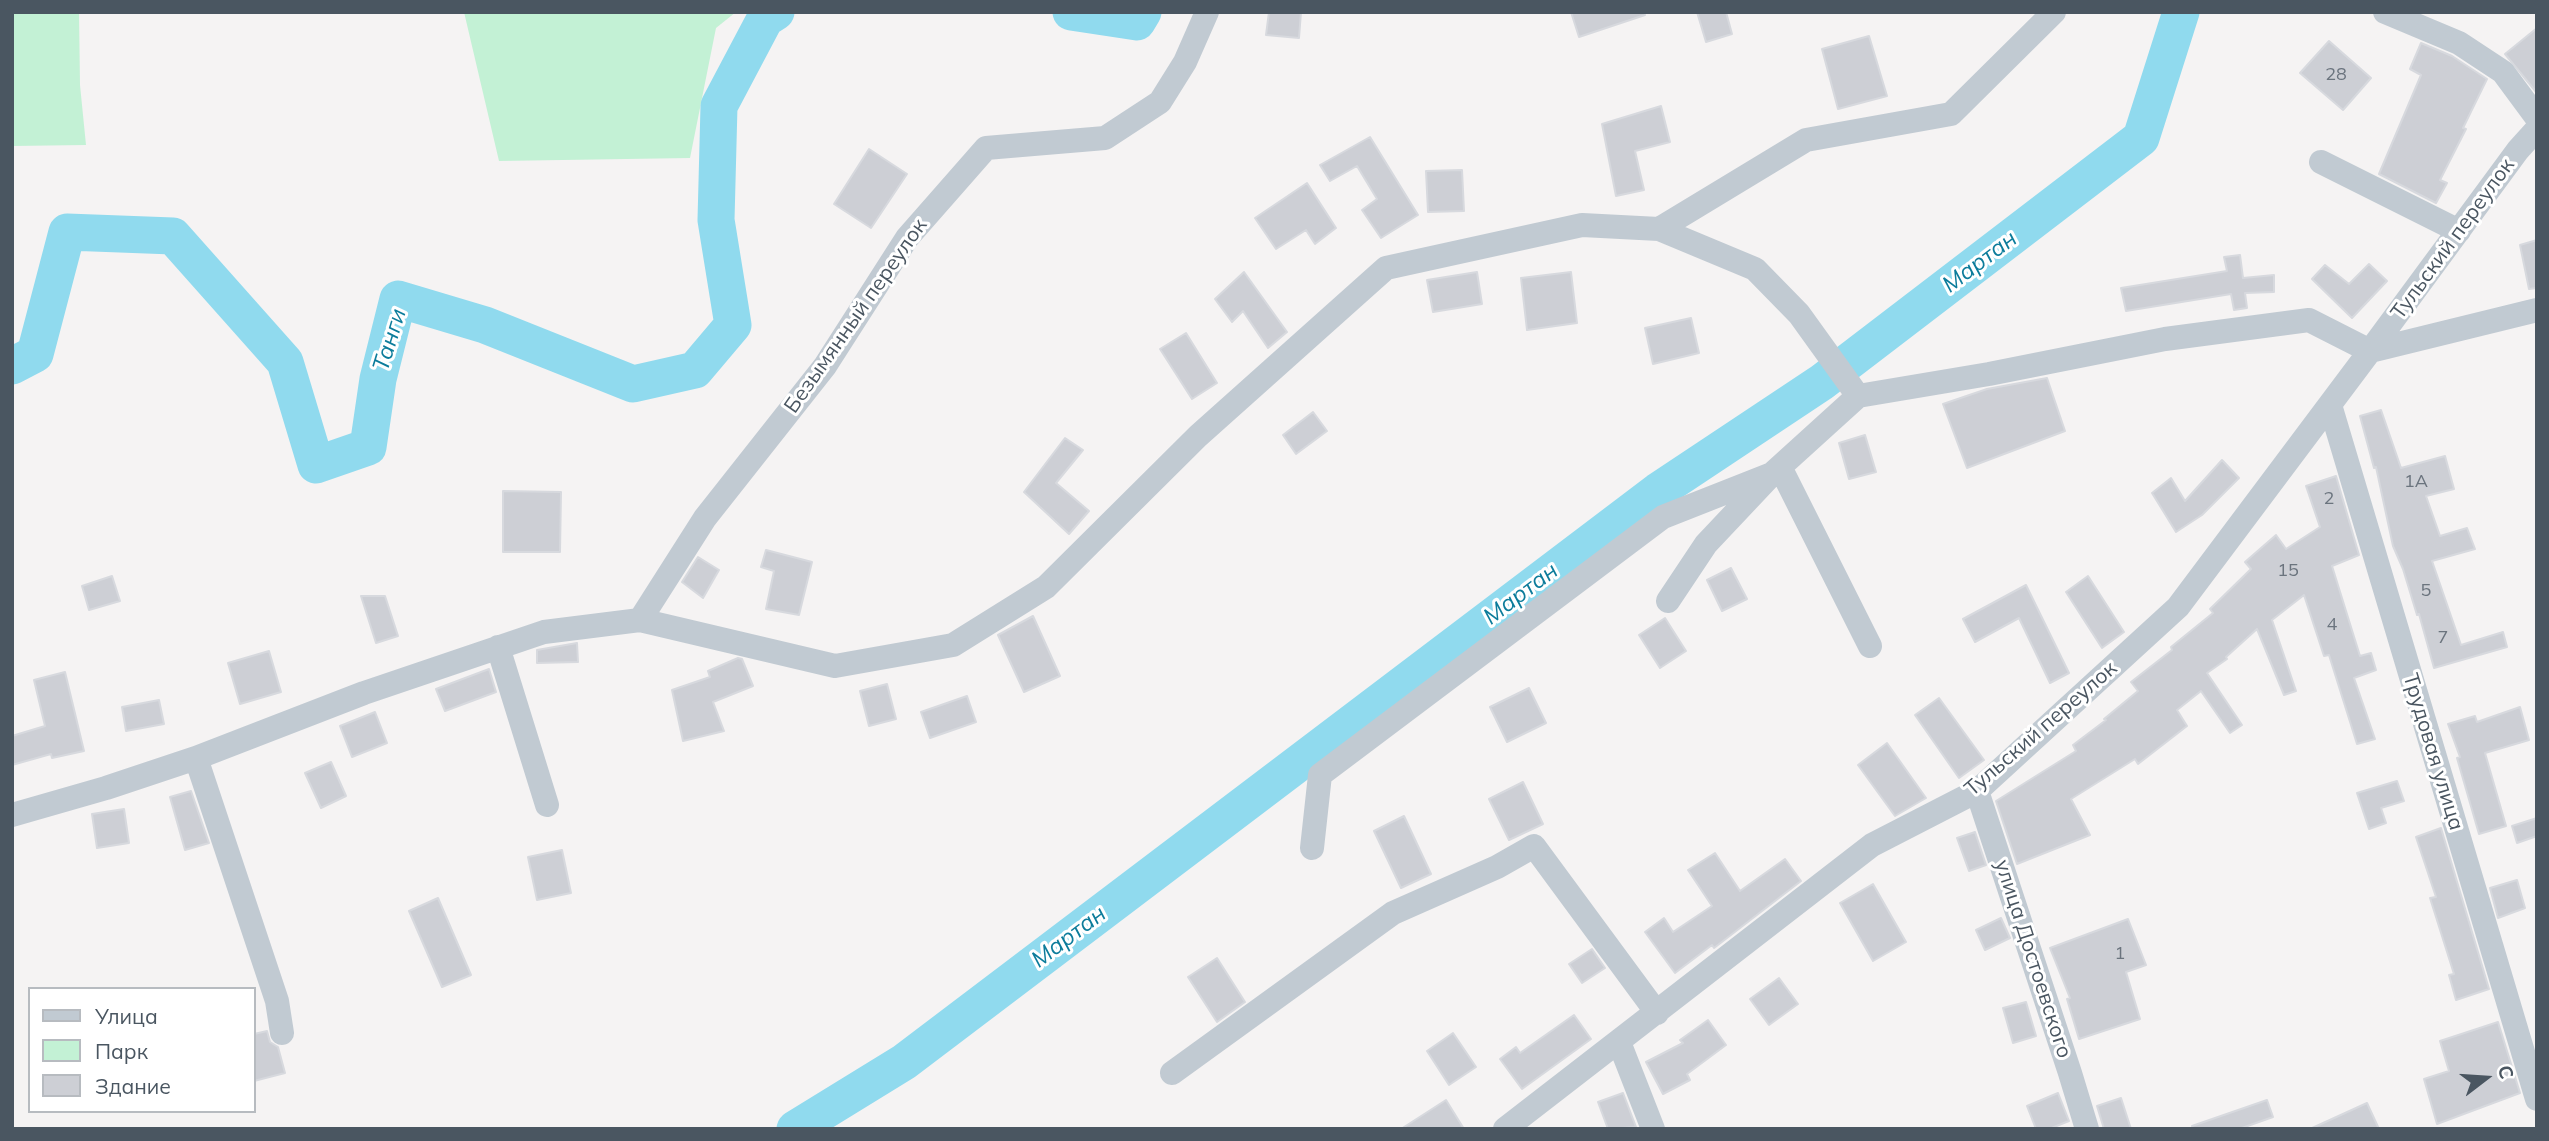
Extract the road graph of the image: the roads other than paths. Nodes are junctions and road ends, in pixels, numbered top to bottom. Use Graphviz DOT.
graph roads {
  1 [pos="1207,12"];
  2 [pos="2054,12"];
  3 [pos="2385,12"];
  4 [pos="2537,118"];
  5 [pos="2537,129"];
  6 [pos="2321,162"];
  7 [pos="1659,229"];
  8 [pos="2459,231"];
  9 [pos="2537,310"];
  10 [pos="2370,351"];
  11 [pos="1858,396"];
  12 [pos="2330,405"];
  13 [pos="1776,470"];
  14 [pos="1668,601"];
  15 [pos="640,620"];
  16 [pos="1870,646"];
  17 [pos="498,647"];
  18 [pos="196,758"];
  19 [pos="1977,791"];
  20 [pos="547,805"];
  21 [pos="12,815"];
  22 [pos="1312,848"];
  23 [pos="1657,1013"];
  24 [pos="282,1033"];
  25 [pos="1619,1042"];
  26 [pos="1172,1073"];
  27 [pos="2537,1099"];
  28 [pos="1505,1129"];
  29 [pos="1653,1129"];
  30 [pos="2087,1129"];
  1 -- 15 [label="street, Безымянный переулок"];
  2 -- 7 [label="street"];
  3 -- 4 [label="street"];
  5 -- 8 [label="street, Тульский переулок"];
  6 -- 8 [label="street"];
  7 -- 11 [label="street"];
  7 -- 15 [label="street"];
  8 -- 10 [label="street, Тульский переулок"];
  9 -- 10 [label="street"];
  10 -- 11 [label="street"];
  10 -- 12 [label="street, Тульский переулок"];
  11 -- 13 [label="street"];
  12 -- 19 [label="street, Тульский переулок"];
  12 -- 27 [label="street, Трудовая улица"];
  13 -- 14 [label="street"];
  13 -- 16 [label="street"];
  13 -- 22 [label="street"];
  15 -- 17 [label="street"];
  17 -- 18 [label="street"];
  17 -- 20 [label="street"];
  18 -- 21 [label="street"];
  18 -- 24 [label="street"];
  19 -- 23 [label="street, Тульский переулок"];
  19 -- 30 [label="street, улица Достоевского"];
  23 -- 25 [label="street, Тульский переулок"];
  23 -- 26 [label="street"];
  25 -- 28 [label="street, Тульский переулок"];
  25 -- 29 [label="street"];
}
